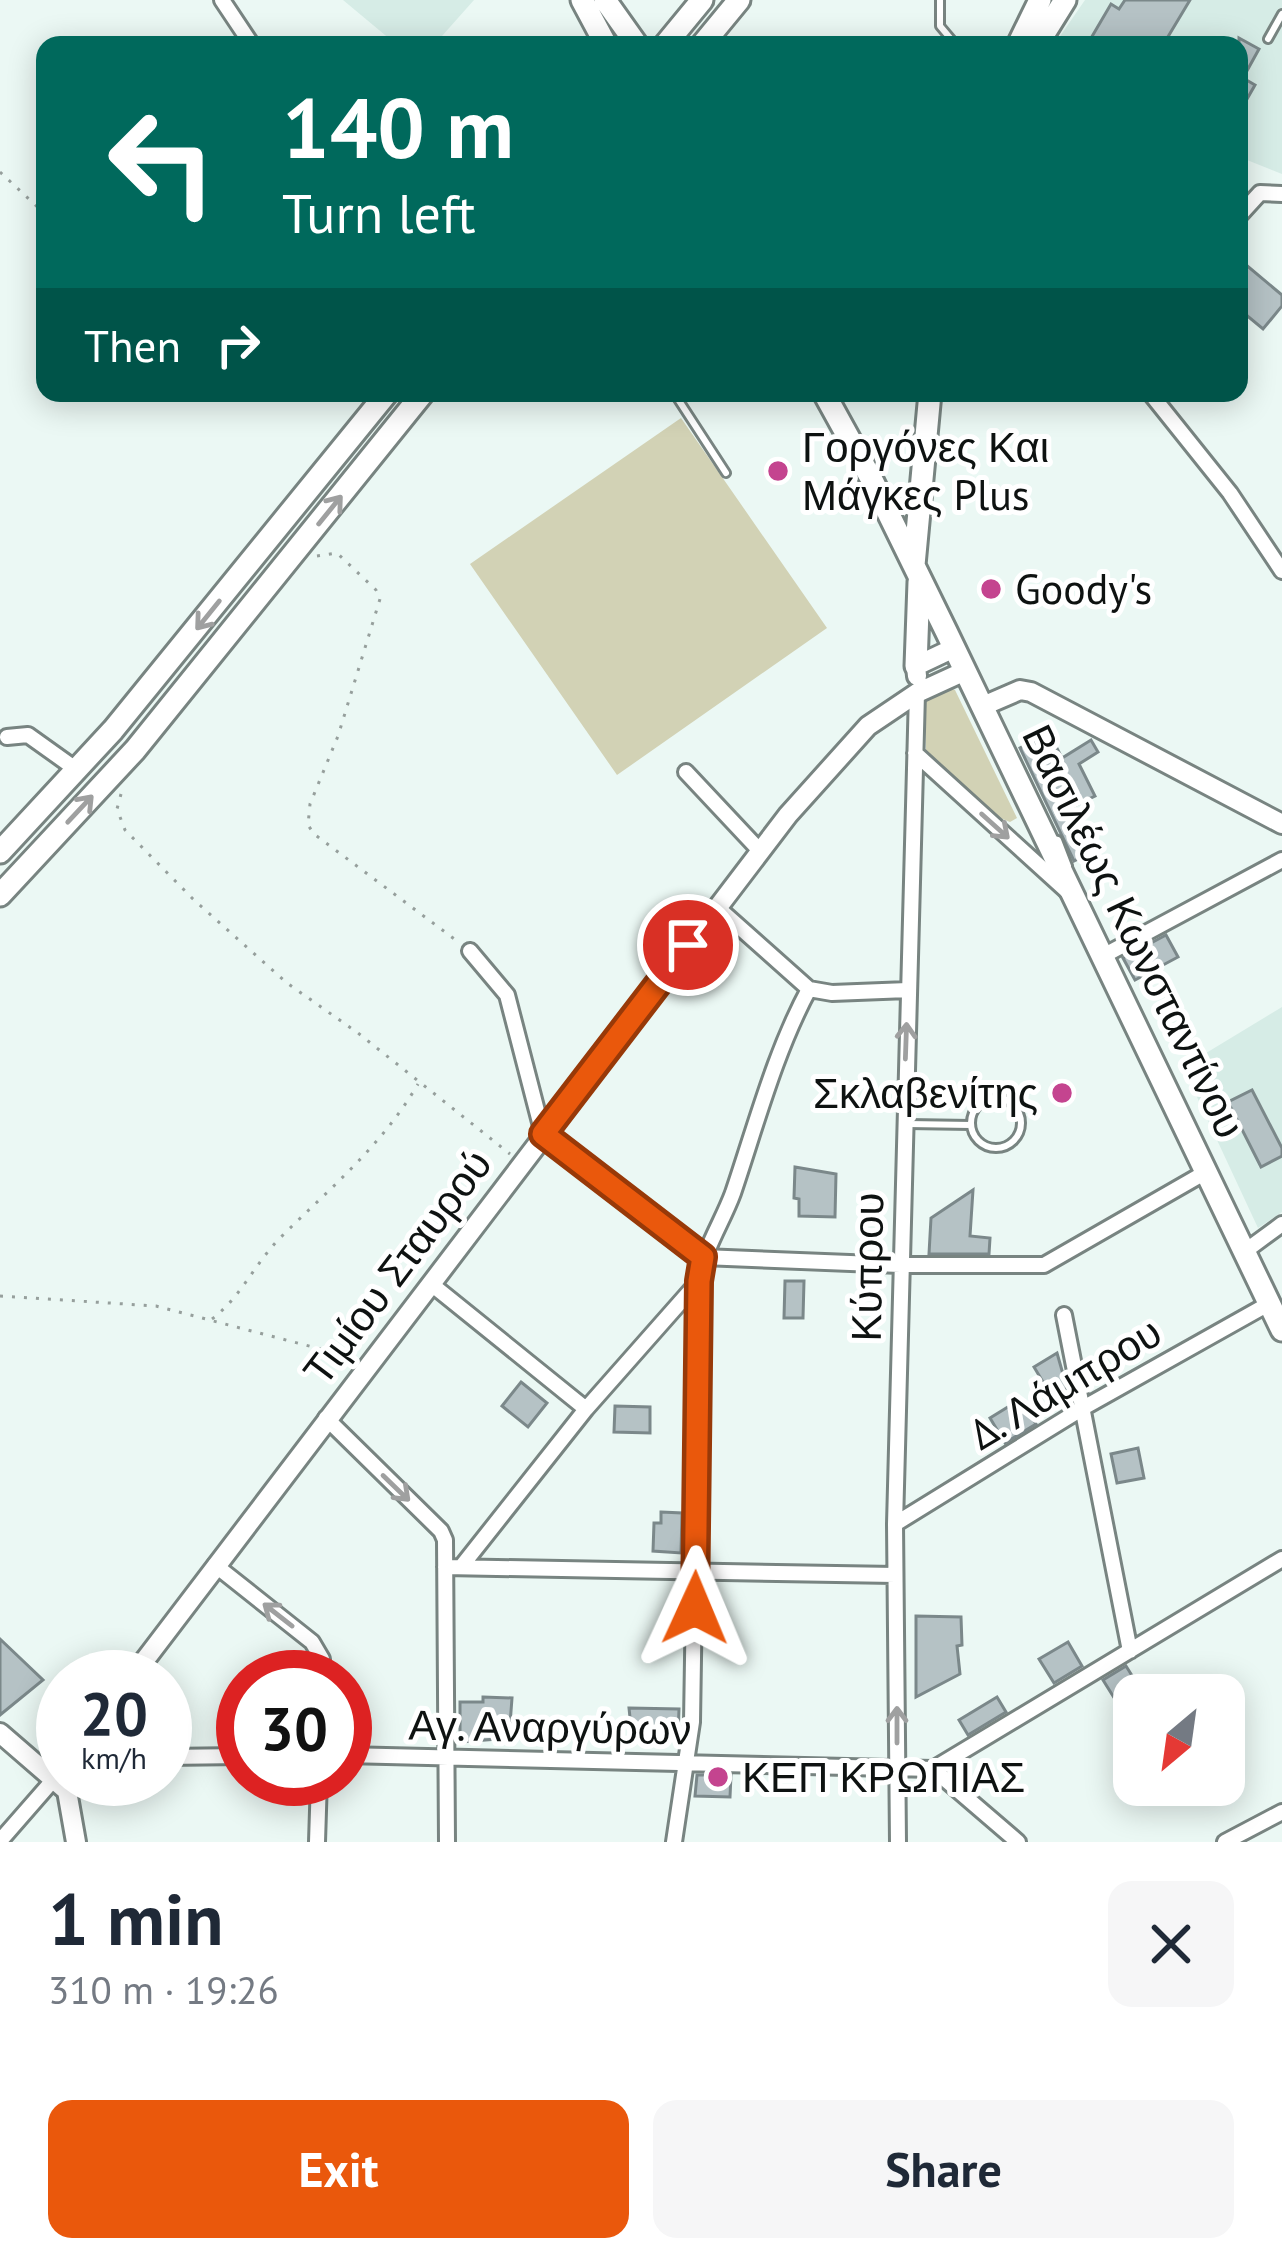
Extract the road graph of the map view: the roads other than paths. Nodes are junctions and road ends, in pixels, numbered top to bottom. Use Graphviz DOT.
graph roads {
  1 [pos="222,0"];
  2 [pos="582,0"];
  3 [pos="604,0"];
  4 [pos="702,0"];
  5 [pos="739,0"];
  6 [pos="940,0"];
  7 [pos="1040,0"];
  8 [pos="1065,0"];
  9 [pos="1282,14"];
  10 [pos="246,36"];
  11 [pos="601,36"];
  12 [pos="630,36"];
  13 [pos="672,36"];
  14 [pos="709,36"];
  15 [pos="948,36"];
  16 [pos="1022,36"];
  17 [pos="1043,36"];
  18 [pos="1268,39"];
  19 [pos="1282,194"];
  20 [pos="1248,207"];
  21 [pos="380,402"];
  22 [pos="416,402"];
  23 [pos="680,402"];
  24 [pos="829,402"];
  25 [pos="929,402"];
  26 [pos="1157,402"];
  27 [pos="726,473"];
  28 [pos="916,571"];
  29 [pos="1282,571"];
  30 [pos="954,648"];
  31 [pos="916,666"];
  32 [pos="965,671"];
  33 [pos="916,693"];
  34 [pos="982,706"];
  35 [pos="4,740"];
  36 [pos="915,753"];
  37 [pos="77,770"];
  38 [pos="686,772"];
  39 [pos="1282,824"];
  40 [pos="0,852"];
  41 [pos="760,852"];
  42 [pos="1282,860"];
  43 [pos="0,895"];
  44 [pos="1076,899"];
  45 [pos="718,908"];
  46 [pos="470,951"];
  47 [pos="1103,956"];
  48 [pos="808,988"];
  49 [pos="908,990"];
  50 [pos="904,1124"];
  51 [pos="971,1125"];
  52 [pos="543,1134"];
  53 [pos="1206,1172"];
  54 [pos="1282,1224"];
  55 [pos="1244,1252"];
  56 [pos="703,1257"];
  57 [pos="900,1264"];
  58 [pos="699,1281"];
  59 [pos="430,1283"];
  60 [pos="1270,1303"];
  61 [pos="1064,1315"];
  62 [pos="1282,1330"];
  63 [pos="1084,1408"];
  64 [pos="586,1409"];
  65 [pos="326,1418"];
  66 [pos="895,1524"];
  67 [pos="1282,1559"];
  68 [pos="214,1565"];
  69 [pos="453,1567"];
  70 [pos="697,1570"];
  71 [pos="896,1575"];
  72 [pos="151,1650"];
  73 [pos="317,1650"];
  74 [pos="1130,1651"];
  75 [pos="0,1733"];
  76 [pos="372,1756"];
  77 [pos="36,1757"];
  78 [pos="447,1757"];
  79 [pos="688,1763"];
  80 [pos="897,1768"];
  81 [pos="933,1769"];
  82 [pos="36,1800"];
  83 [pos="71,1806"];
  84 [pos="318,1806"];
  85 [pos="1282,1812"];
  86 [pos="0,1841"];
  87 [pos="76,1842"];
  88 [pos="317,1842"];
  89 [pos="447,1842"];
  90 [pos="674,1842"];
  91 [pos="898,1842"];
  92 [pos="1018,1842"];
  93 [pos="1225,1842"];
  1 -- 10 [label="street"];
  2 -- 11 [label="main road"];
  3 -- 12 [label="main road"];
  4 -- 13 [label="main road"];
  5 -- 14 [label="main road"];
  6 -- 15 [label="lane"];
  7 -- 16 [label="main road"];
  8 -- 17 [label="main road"];
  9 -- 18 [label="lane"];
  19 -- 20 [label="street"];
  21 -- 37 [label="main road, one-way"];
  43 -- 22 [label="main road, one-way"];
  23 -- 27 [label="lane"];
  24 -- 28 [label="main road, Βασιλέως Κωνσταντίνου"];
  25 -- 28 [label="main road"];
  26 -- 29 [label="street"];
  28 -- 30 [label="main road, Βασιλέως Κωνσταντίνου"];
  28 -- 31 [label="main road"];
  30 -- 31 [label="street"];
  30 -- 32 [label="main road, Βασιλέως Κωνσταντίνου"];
  31 -- 33 [label="street"];
  32 -- 33 [label="street, Τιμίου Σταυρού"];
  32 -- 34 [label="main road, Βασιλέως Κωνσταντίνου"];
  33 -- 36 [label="street, Κύπρου"];
  33 -- 41 [label="street, Τιμίου Σταυρού"];
  34 -- 39 [label="street"];
  34 -- 44 [label="main road, Βασιλέως Κωνσταντίνου"];
  35 -- 37 [label="street"];
  36 -- 44 [label="street, one-way"];
  36 -- 49 [label="street, Κύπρου"];
  37 -- 40 [label="main road"];
  38 -- 41 [label="street"];
  41 -- 45 [label="street, Τιμίου Σταυρού"];
  42 -- 47 [label="street"];
  44 -- 47 [label="main road, Βασιλέως Κωνσταντίνου"];
  45 -- 48 [label="street"];
  45 -- 52 [label="street, Τιμίου Σταυρού"];
  46 -- 52 [label="street"];
  47 -- 53 [label="main road, Βασιλέως Κωνσταντίνου"];
  48 -- 49 [label="street"];
  48 -- 56 [label="street"];
  50 -- 49 [label="street, Κύπρου, one-way"];
  50 -- 51 [label="lane"];
  50 -- 57 [label="street, Κύπρου"];
  51 -- 51 [label="lane"];
  52 -- 56 [label="street"];
  52 -- 59 [label="street, Τιμίου Σταυρού"];
  53 -- 55 [label="main road, Βασιλέως Κωνσταντίνου"];
  53 -- 57 [label="street"];
  54 -- 55 [label="street"];
  55 -- 60 [label="main road, Βασιλέως Κωνσταντίνου"];
  56 -- 57 [label="street"];
  56 -- 58 [label="street"];
  57 -- 66 [label="street, Κύπρου"];
  58 -- 64 [label="street"];
  58 -- 70 [label="street"];
  59 -- 64 [label="street"];
  59 -- 65 [label="street, Τιμίου Σταυρού"];
  60 -- 62 [label="main road, Βασιλέως Κωνσταντίνου"];
  60 -- 63 [label="street, Δ. Λάμπρου"];
  61 -- 63 [label="street"];
  63 -- 66 [label="street, Δ. Λάμπρου"];
  63 -- 74 [label="street"];
  64 -- 69 [label="street"];
  65 -- 68 [label="street, Τιμίου Σταυρού"];
  65 -- 69 [label="street, one-way"];
  66 -- 71 [label="street, Κύπρου"];
  67 -- 74 [label="street"];
  68 -- 72 [label="street, Τιμίου Σταυρού"];
  73 -- 68 [label="street, one-way"];
  69 -- 70 [label="street"];
  69 -- 78 [label="street"];
  70 -- 71 [label="street"];
  70 -- 79 [label="street"];
  80 -- 71 [label="street, Κύπρου, one-way"];
  74 -- 81 [label="street"];
  75 -- 77 [label="street"];
  76 -- 78 [label="street, Αγ. Αναργύρων"];
  78 -- 79 [label="street, Αγ. Αναργύρων"];
  78 -- 89 [label="street"];
  79 -- 80 [label="street, Αγ. Αναργύρων"];
  79 -- 90 [label="street"];
  80 -- 81 [label="street, Αγ. Αναργύρων"];
  80 -- 91 [label="street, Κύπρου"];
  81 -- 92 [label="street"];
  82 -- 86 [label="street"];
  83 -- 87 [label="street"];
  84 -- 88 [label="street"];
  85 -- 93 [label="street"];
}
